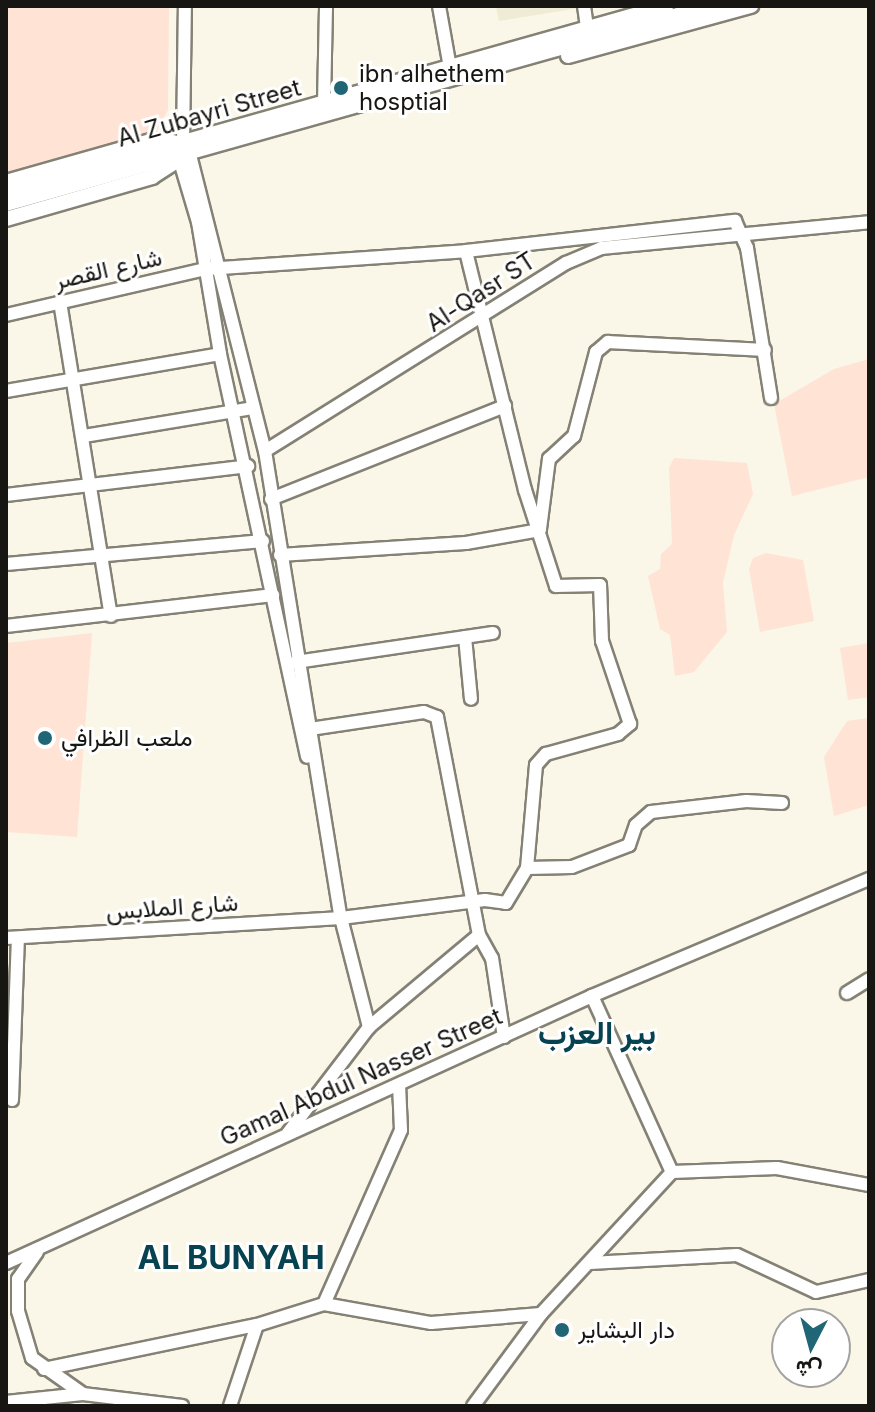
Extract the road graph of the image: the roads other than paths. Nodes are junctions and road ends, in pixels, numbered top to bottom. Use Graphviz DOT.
graph roads {
  1 [pos="191,6"];
  2 [pos="326,6"];
  3 [pos="439,6"];
  4 [pos="584,6"];
  5 [pos="710,6"];
  6 [pos="751,6"];
  7 [pos="658,7"];
  8 [pos="186,13"];
  9 [pos="587,27"];
  10 [pos="450,68"];
  11 [pos="324,103"];
  12 [pos="235,141"];
  13 [pos="184,152"];
  14 [pos="6,182"];
  15 [pos="6,192"];
  16 [pos="6,204"];
  17 [pos="6,219"];
  18 [pos="869,222"];
  19 [pos="744,235"];
  20 [pos="564,238"];
  21 [pos="466,251"];
  22 [pos="566,263"];
  23 [pos="220,267"];
  24 [pos="205,269"];
  25 [pos="60,302"];
  26 [pos="6,315"];
  27 [pos="484,318"];
  28 [pos="765,350"];
  29 [pos="220,354"];
  30 [pos="73,379"];
  31 [pos="6,391"];
  32 [pos="771,398"];
  33 [pos="505,406"];
  34 [pos="254,408"];
  35 [pos="236,414"];
  36 [pos="84,436"];
  37 [pos="265,451"];
  38 [pos="248,466"];
  39 [pos="92,486"];
  40 [pos="6,495"];
  41 [pos="271,499"];
  42 [pos="540,530"];
  43 [pos="263,541"];
  44 [pos="280,555"];
  45 [pos="103,556"];
  46 [pos="6,564"];
  47 [pos="273,595"];
  48 [pos="111,616"];
  49 [pos="6,626"];
  50 [pos="493,633"];
  51 [pos="465,637"];
  52 [pos="296,662"];
  53 [pos="471,699"];
  54 [pos="310,729"];
  55 [pos="782,803"];
  56 [pos="330,858"];
  57 [pos="527,868"];
  58 [pos="869,879"];
  59 [pos="473,902"];
  60 [pos="341,918"];
  61 [pos="479,935"];
  62 [pos="12,938"];
  63 [pos="869,979"];
  64 [pos="847,993"];
  65 [pos="592,996"];
  66 [pos="369,1027"];
  67 [pos="504,1037"];
  68 [pos="11,1055"];
  69 [pos="399,1085"];
  70 [pos="12,1100"];
  71 [pos="287,1134"];
  72 [pos="672,1172"];
  73 [pos="869,1185"];
  74 [pos="37,1252"];
  75 [pos="6,1263"];
  76 [pos="590,1263"];
  77 [pos="869,1280"];
  78 [pos="324,1304"];
  79 [pos="541,1314"];
  80 [pos="257,1325"];
  81 [pos="44,1369"];
  82 [pos="83,1394"];
  83 [pos="6,1402"];
  84 [pos="182,1406"];
  85 [pos="230,1406"];
  86 [pos="473,1406"];
  1 -- 8 [label="street"];
  2 -- 11 [label="street"];
  3 -- 10 [label="street"];
  4 -- 9 [label="street"];
  5 -- 12 [label="main road, Al Zubayri Street"];
  6 -- 12 [label="main road, Al Zubayri Street"];
  7 -- 9 [label="main road, Al Zubayri Street"];
  8 -- 13 [label="street"];
  9 -- 10 [label="main road, Al Zubayri Street"];
  10 -- 11 [label="main road, Al Zubayri Street"];
  11 -- 13 [label="main road, Al Zubayri Street"];
  12 -- 13 [label="main road, Al Zubayri Street"];
  13 -- 14 [label="main road"];
  13 -- 15 [label="main road, Al Zubayri Street"];
  13 -- 16 [label="main road, Al Zubayri Street"];
  13 -- 17 [label="main road"];
  13 -- 23 [label="street"];
  13 -- 24 [label="street"];
  18 -- 19 [label="street, Al-Qasr ST"];
  19 -- 20 [label="street, Al-Qasr ST"];
  19 -- 22 [label="street, Al-Qasr ST"];
  19 -- 28 [label="street"];
  20 -- 21 [label="street, Al-Qasr ST"];
  20 -- 22 [label="street"];
  21 -- 23 [label="street, Al-Qasr ST"];
  21 -- 27 [label="street"];
  22 -- 27 [label="street, Al-Qasr ST"];
  23 -- 24 [label="street, شارع القصر"];
  23 -- 34 [label="street"];
  24 -- 25 [label="street, شارع القصر"];
  24 -- 29 [label="street"];
  25 -- 26 [label="street, شارع القصر"];
  25 -- 30 [label="street"];
  27 -- 33 [label="street"];
  27 -- 37 [label="street, Al-Qasr ST"];
  28 -- 32 [label="street"];
  28 -- 42 [label="street"];
  29 -- 30 [label="street"];
  29 -- 35 [label="street"];
  30 -- 31 [label="street"];
  30 -- 36 [label="street"];
  33 -- 41 [label="street"];
  33 -- 42 [label="street"];
  34 -- 35 [label="street"];
  34 -- 37 [label="street"];
  35 -- 36 [label="street"];
  35 -- 38 [label="street"];
  36 -- 39 [label="street"];
  37 -- 41 [label="street"];
  38 -- 39 [label="street"];
  38 -- 43 [label="street"];
  39 -- 40 [label="street"];
  39 -- 45 [label="street"];
  41 -- 44 [label="street"];
  42 -- 44 [label="street"];
  42 -- 57 [label="street"];
  43 -- 45 [label="street"];
  43 -- 47 [label="street"];
  44 -- 52 [label="street"];
  45 -- 46 [label="street"];
  45 -- 48 [label="street"];
  47 -- 48 [label="street"];
  47 -- 56 [label="street"];
  48 -- 49 [label="street"];
  50 -- 51 [label="street"];
  51 -- 52 [label="street"];
  51 -- 53 [label="street"];
  52 -- 54 [label="street"];
  54 -- 56 [label="street"];
  54 -- 59 [label="street"];
  55 -- 57 [label="street"];
  56 -- 60 [label="street"];
  57 -- 59 [label="street, شارع الملابس"];
  58 -- 65 [label="street, Gamal Abdul Nasser Street"];
  59 -- 60 [label="street, شارع الملابس"];
  59 -- 61 [label="street"];
  60 -- 62 [label="street, شارع الملابس"];
  60 -- 66 [label="street"];
  61 -- 66 [label="street"];
  61 -- 67 [label="street"];
  62 -- 68 [label="street"];
  63 -- 64 [label="street"];
  65 -- 67 [label="street, Gamal Abdul Nasser Street"];
  65 -- 72 [label="street"];
  66 -- 71 [label="street"];
  67 -- 69 [label="street, Gamal Abdul Nasser Street"];
  68 -- 70 [label="street"];
  69 -- 71 [label="street, Gamal Abdul Nasser Street"];
  69 -- 78 [label="street"];
  71 -- 74 [label="street, Gamal Abdul Nasser Street"];
  72 -- 73 [label="street"];
  72 -- 76 [label="street"];
  74 -- 75 [label="street, Gamal Abdul Nasser Street"];
  74 -- 81 [label="street"];
  76 -- 77 [label="street"];
  76 -- 79 [label="street"];
  78 -- 79 [label="street"];
  78 -- 80 [label="street"];
  79 -- 86 [label="street"];
  80 -- 81 [label="street"];
  80 -- 85 [label="street"];
  81 -- 82 [label="street"];
  82 -- 83 [label="street"];
  82 -- 84 [label="street"];
}
